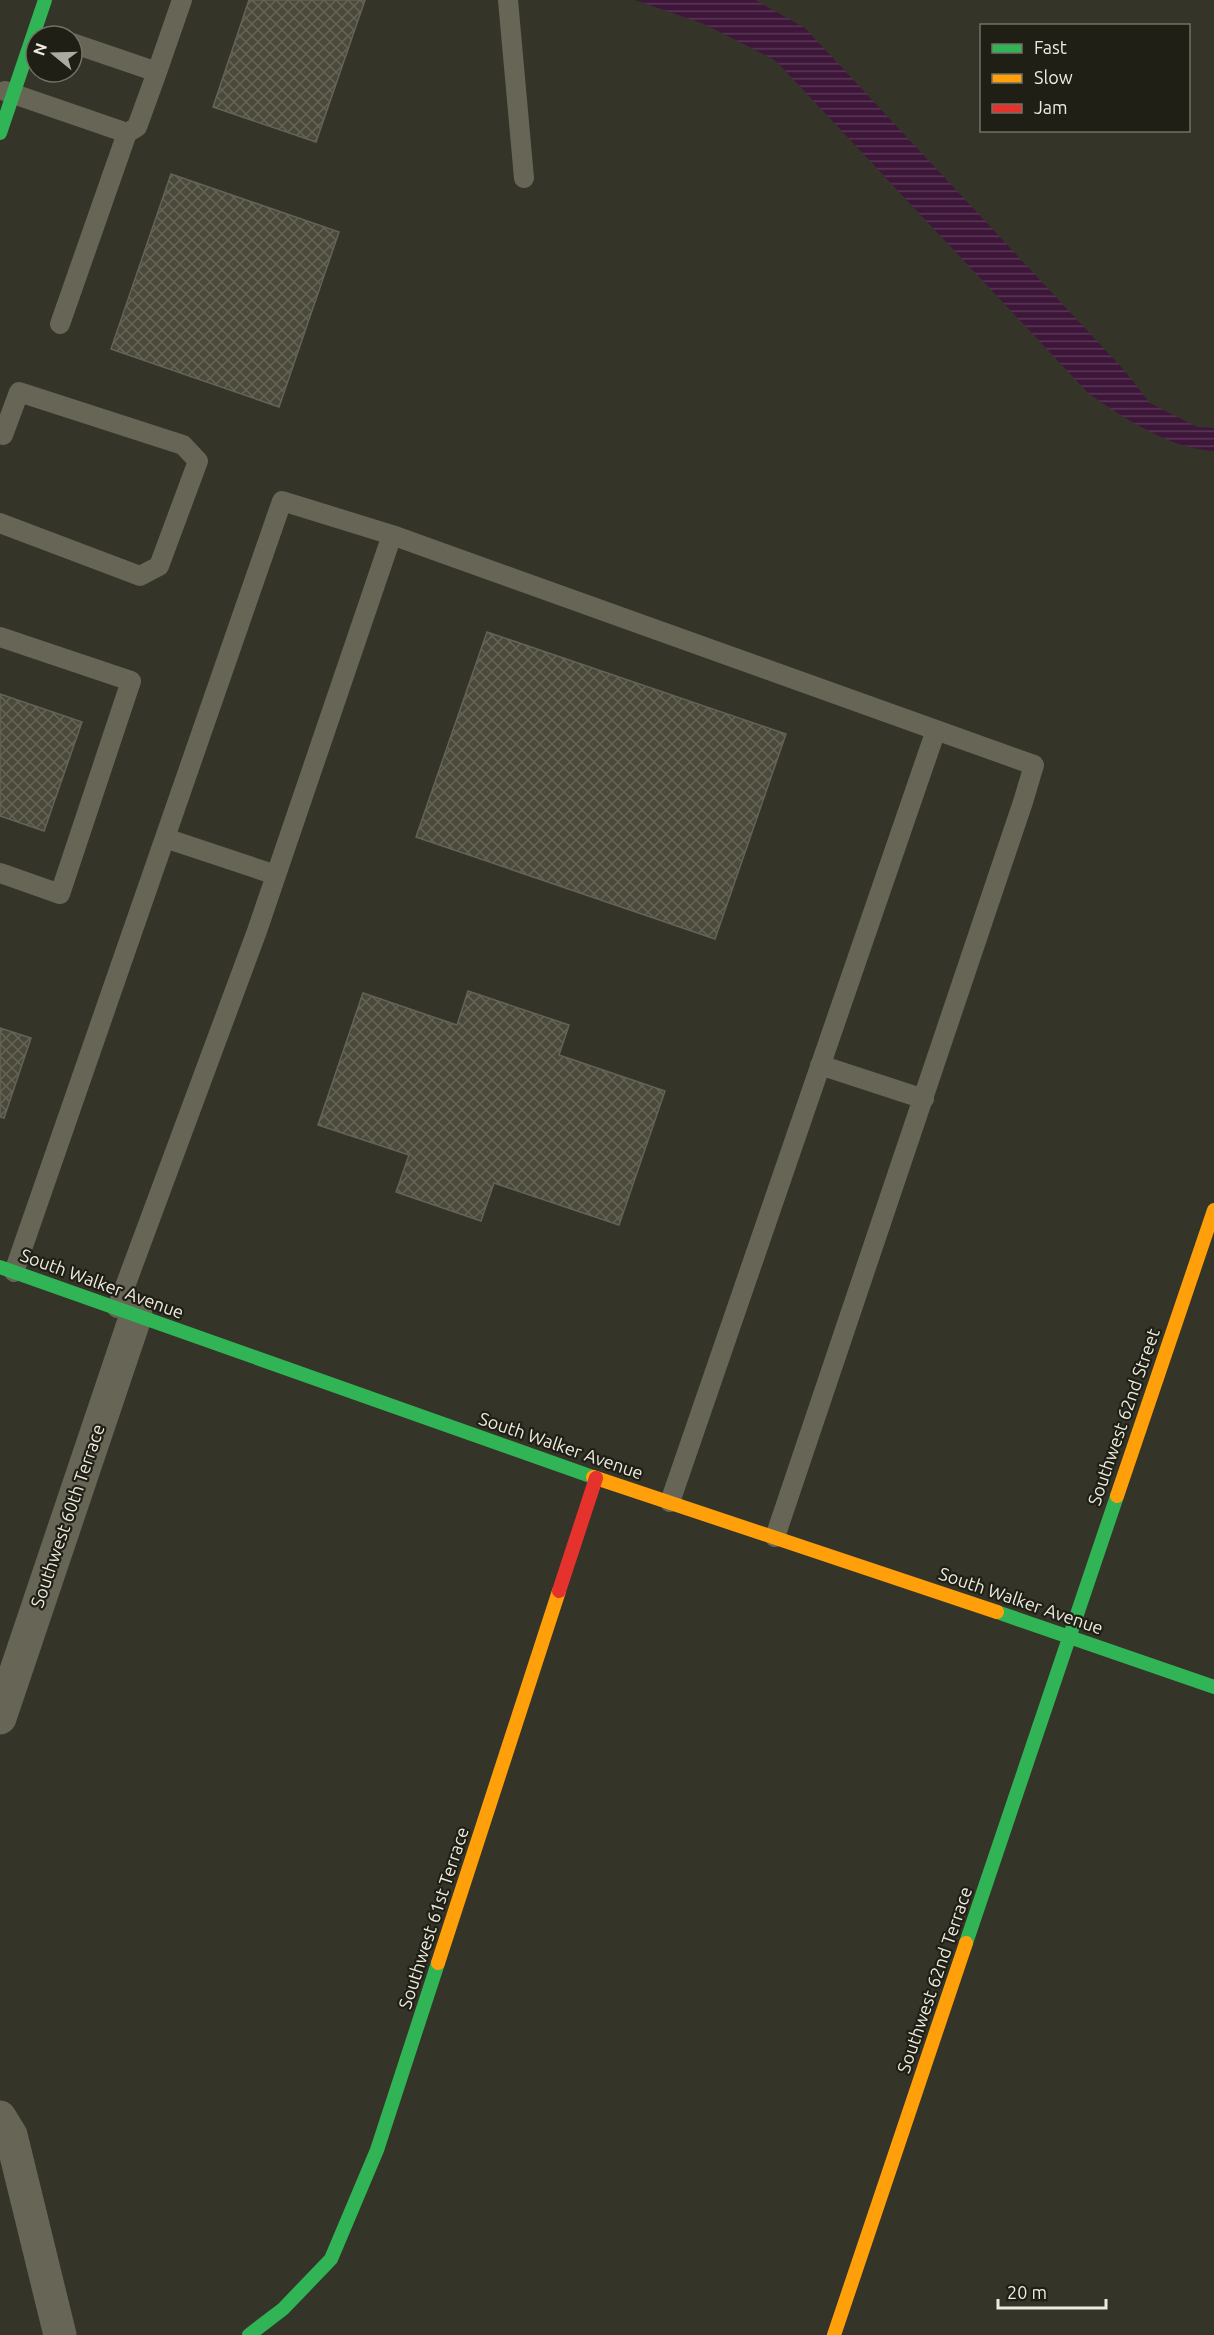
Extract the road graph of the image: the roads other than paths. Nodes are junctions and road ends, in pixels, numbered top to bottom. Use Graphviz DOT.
graph roads {
  1 [pos="45,0"];
  2 [pos="182,0"];
  3 [pos="508,0"];
  4 [pos="44,24"];
  5 [pos="84,47"];
  6 [pos="24,64"];
  7 [pos="157,72"];
  8 [pos="7,91"];
  9 [pos="0,133"];
  10 [pos="127,133"];
  11 [pos="524,178"];
  12 [pos="60,324"];
  13 [pos="1,438"];
  14 [pos="0,523"];
  15 [pos="392,535"];
  16 [pos="0,637"];
  17 [pos="936,730"];
  18 [pos="165,838"];
  19 [pos="0,873"];
  20 [pos="276,875"];
  21 [pos="820,1065"];
  22 [pos="924,1099"];
  23 [pos="1214,1210"];
  24 [pos="7,1269"];
  25 [pos="126,1312"];
  26 [pos="596,1478"];
  27 [pos="670,1502"];
  28 [pos="775,1537"];
  29 [pos="1069,1636"];
  30 [pos="1214,1687"];
  31 [pos="0,1718"];
  32 [pos="0,2116"];
  33 [pos="60,2335"];
  34 [pos="249,2335"];
  35 [pos="834,2335"];
  1 -- 4 [label="street"];
  2 -- 7 [label="lane"];
  3 -- 11 [label="lane"];
  5 -- 7 [label="lane"];
  6 -- 8 [label="street"];
  7 -- 10 [label="lane"];
  8 -- 9 [label="street"];
  8 -- 10 [label="lane"];
  10 -- 12 [label="lane"];
  13 -- 14 [label="lane"];
  15 -- 17 [label="lane"];
  15 -- 18 [label="lane"];
  15 -- 20 [label="lane"];
  16 -- 19 [label="lane"];
  17 -- 21 [label="lane"];
  17 -- 22 [label="lane"];
  18 -- 20 [label="lane"];
  18 -- 24 [label="lane"];
  20 -- 25 [label="lane"];
  21 -- 22 [label="lane"];
  21 -- 27 [label="lane"];
  22 -- 28 [label="lane"];
  23 -- 29 [label="street, Southwest 62nd Street"];
  24 -- 25 [label="street, South Walker Avenue"];
  25 -- 26 [label="street, South Walker Avenue"];
  25 -- 31 [label="street, Southwest 60th Terrace"];
  26 -- 27 [label="street, South Walker Avenue"];
  26 -- 34 [label="street, Southwest 61st Terrace"];
  27 -- 28 [label="street, South Walker Avenue"];
  28 -- 29 [label="street, South Walker Avenue"];
  29 -- 30 [label="street, South Walker Avenue"];
  29 -- 35 [label="street, Southwest 62nd Terrace"];
  32 -- 33 [label="street"];
}
